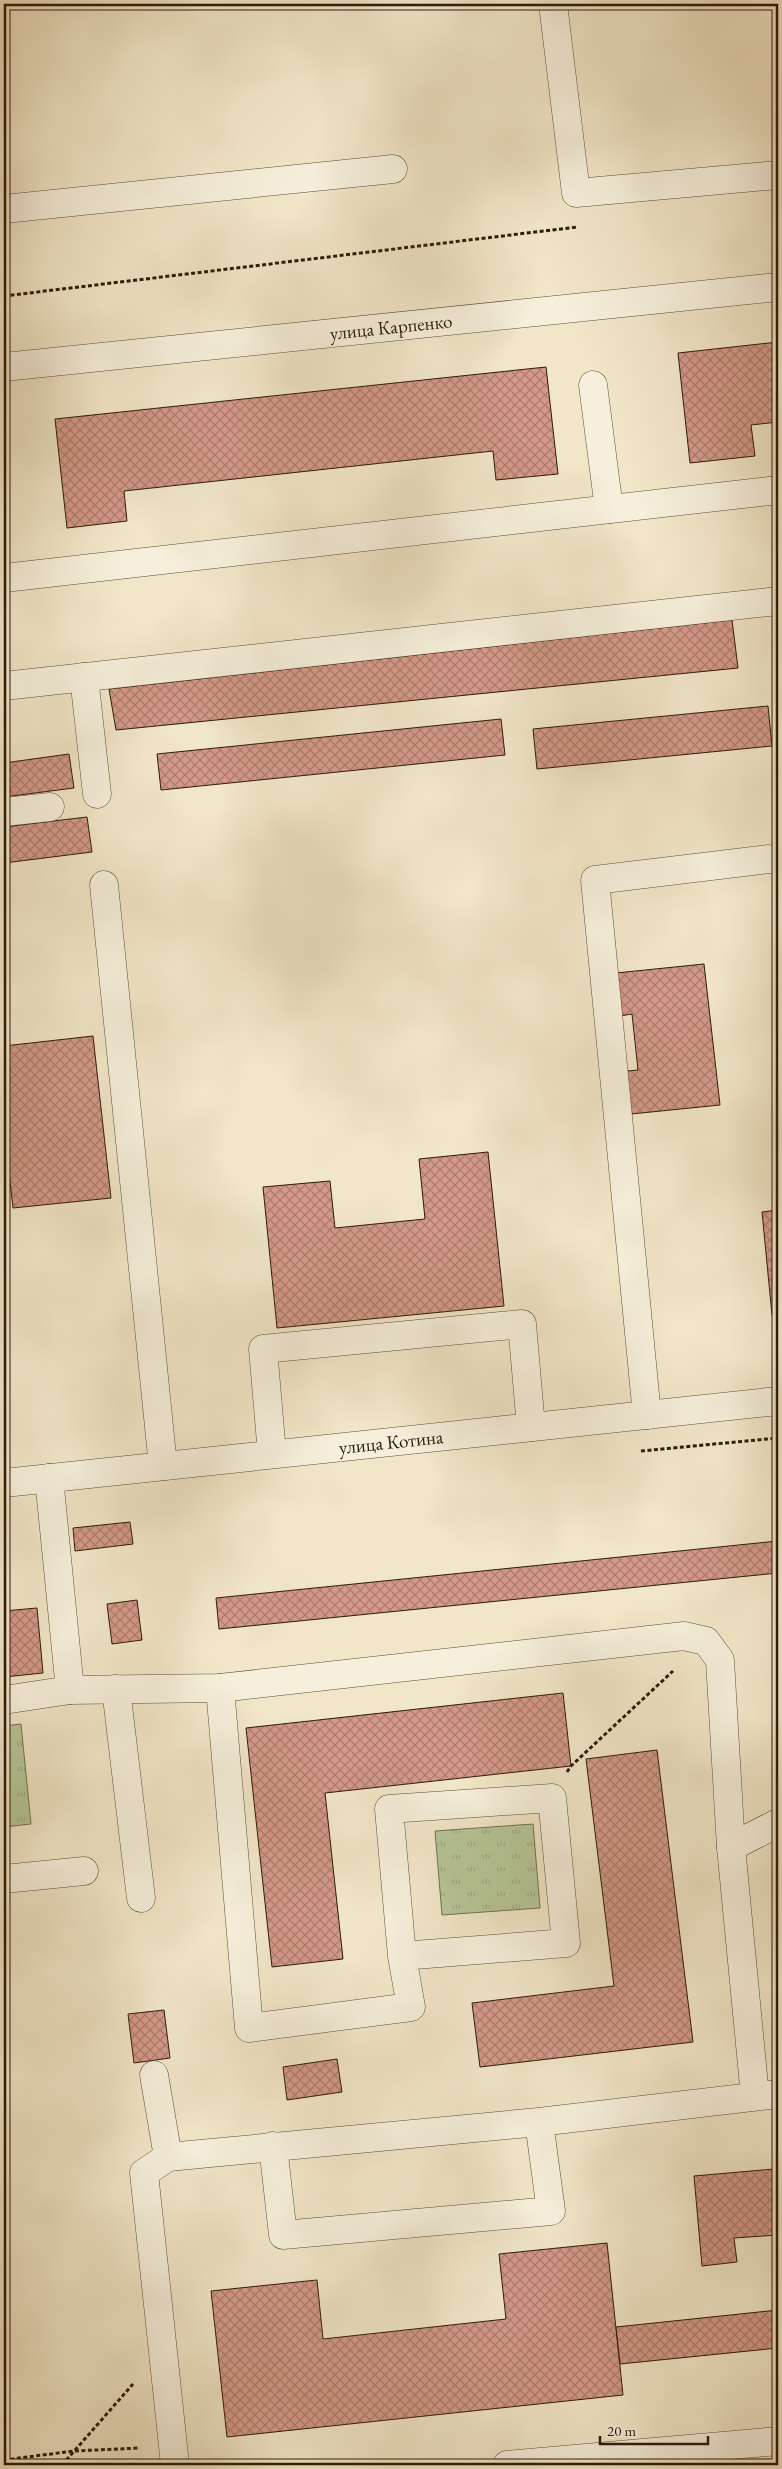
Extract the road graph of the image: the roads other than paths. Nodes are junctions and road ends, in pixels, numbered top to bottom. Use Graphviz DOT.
graph roads {
  1 [pos="553,4"];
  2 [pos="393,169"];
  3 [pos="778,175"];
  4 [pos="4,209"];
  5 [pos="778,287"];
  6 [pos="4,367"];
  7 [pos="594,385"];
  8 [pos="778,490"];
  9 [pos="609,509"];
  10 [pos="4,578"];
  11 [pos="778,601"];
  12 [pos="84,677"];
  13 [pos="4,686"];
  14 [pos="97,794"];
  15 [pos="50,807"];
  16 [pos="4,812"];
  17 [pos="770,859"];
  18 [pos="104,885"];
  19 [pos="778,1401"];
  20 [pos="647,1415"];
  21 [pos="531,1427"];
  22 [pos="272,1454"];
  23 [pos="163,1466"];
  24 [pos="49,1478"];
  25 [pos="4,1483"];
  26 [pos="220,1688"];
  27 [pos="116,1689"];
  28 [pos="70,1690"];
  29 [pos="4,1700"];
  30 [pos="778,1823"];
  31 [pos="731,1847"];
  32 [pos="84,1871"];
  33 [pos="4,1880"];
  34 [pos="141,1898"];
  35 [pos="402,1956"];
  36 [pos="154,2075"];
  37 [pos="766,2095"];
  38 [pos="539,2122"];
  39 [pos="273,2146"];
  40 [pos="168,2157"];
  41 [pos="778,2441"];
  42 [pos="175,2456"];
  43 [pos="700,2457"];
  44 [pos="507,2465"];
  1 -- 3 [label="street"];
  2 -- 4 [label="street"];
  5 -- 6 [label="street, улица Карпенко"];
  7 -- 9 [label="street"];
  8 -- 9 [label="street"];
  9 -- 10 [label="street"];
  11 -- 12 [label="street"];
  12 -- 13 [label="street"];
  12 -- 14 [label="street"];
  15 -- 16 [label="street"];
  17 -- 20 [label="street"];
  18 -- 23 [label="street"];
  19 -- 20 [label="street, улица Котина"];
  20 -- 21 [label="street, улица Котина"];
  21 -- 22 [label="street, улица Котина"];
  21 -- 22 [label="street"];
  22 -- 23 [label="street, улица Котина"];
  23 -- 24 [label="street, улица Котина"];
  24 -- 25 [label="street, улица Котина"];
  24 -- 28 [label="street"];
  26 -- 27 [label="street"];
  26 -- 31 [label="street"];
  26 -- 35 [label="street"];
  27 -- 28 [label="street"];
  27 -- 34 [label="street"];
  28 -- 29 [label="street"];
  30 -- 31 [label="street"];
  31 -- 37 [label="street"];
  32 -- 33 [label="street"];
  35 -- 35 [label="street"];
  36 -- 40 [label="street"];
  37 -- 38 [label="street"];
  38 -- 39 [label="street"];
  38 -- 39 [label="street"];
  39 -- 40 [label="street"];
  40 -- 42 [label="street"];
  41 -- 43 [label="street"];
  43 -- 44 [label="street"];
}
